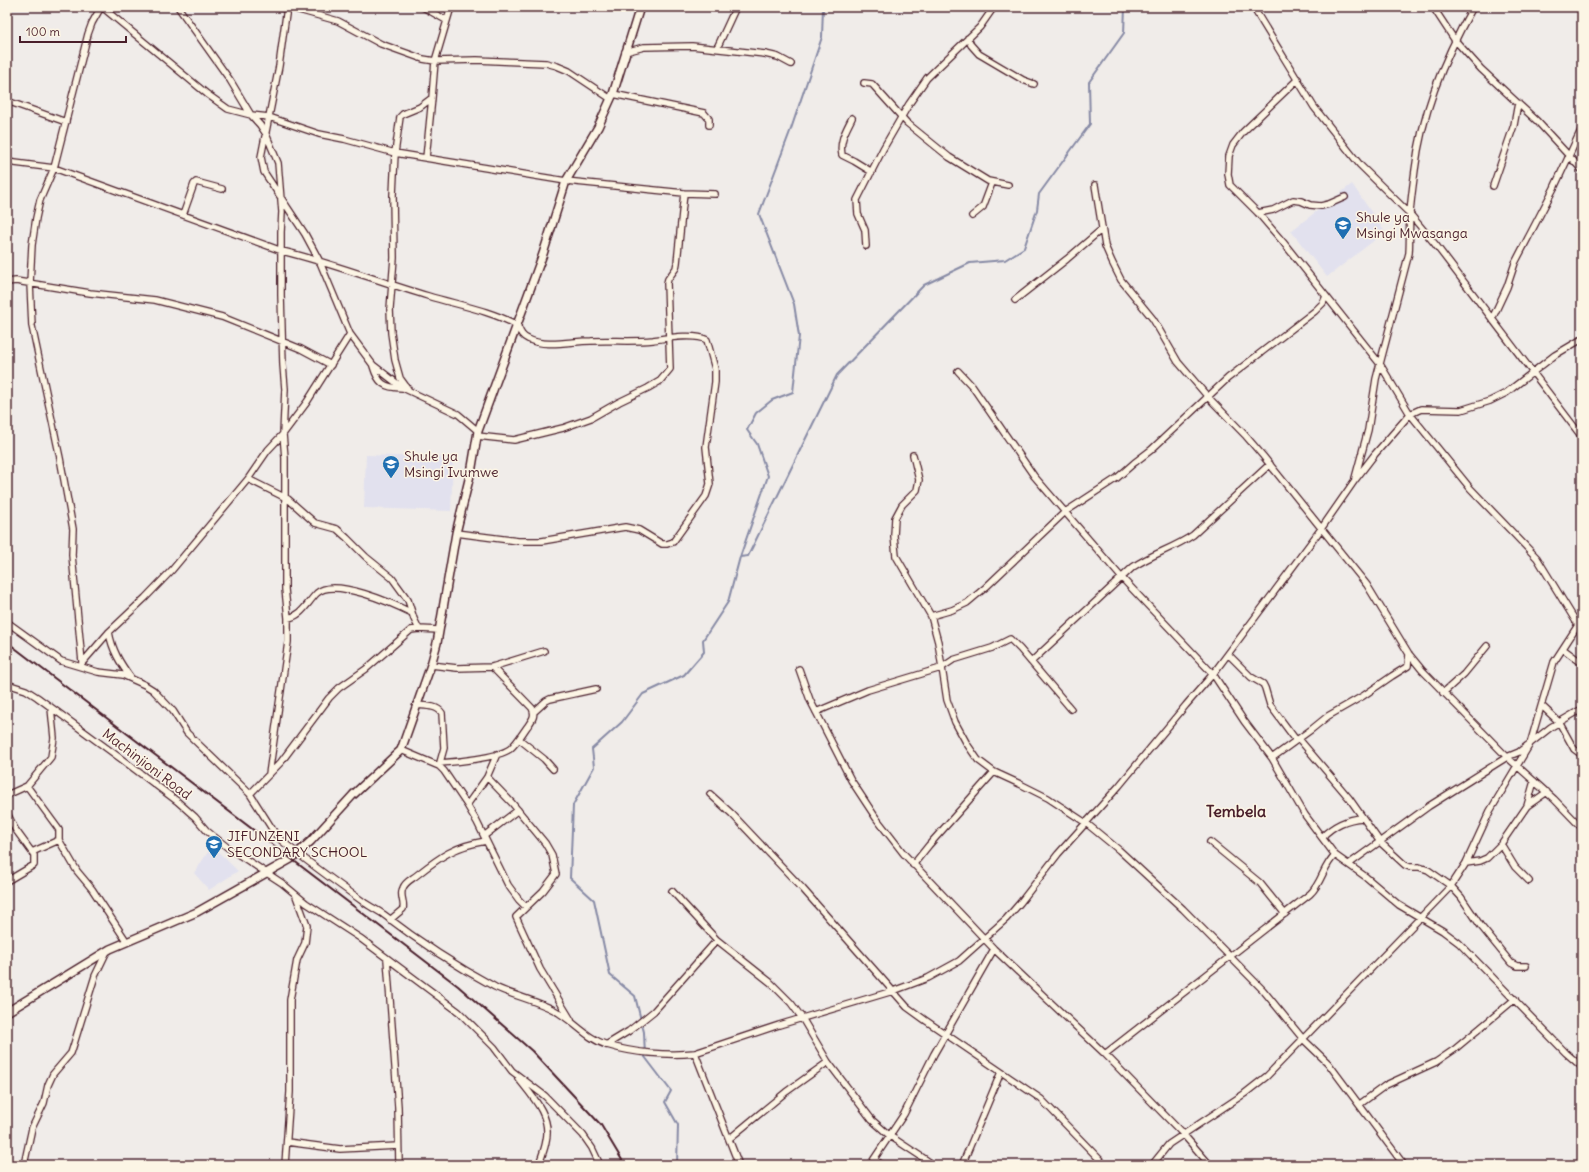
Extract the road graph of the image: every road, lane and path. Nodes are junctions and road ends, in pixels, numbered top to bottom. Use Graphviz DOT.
graph roads {
  1 [pos="102,7"];
  2 [pos="178,7"];
  3 [pos="277,7"];
  4 [pos="423,7"];
  5 [pos="451,7"];
  6 [pos="640,7"];
  7 [pos="736,7"];
  8 [pos="994,7"];
  9 [pos="1253,7"];
  10 [pos="1433,7"];
  11 [pos="1473,7"];
  12 [pos="287,8"];
  13 [pos="446,20"];
  14 [pos="968,38"];
  15 [pos="1454,39"];
  16 [pos="717,48"];
  17 [pos="625,52"];
  18 [pos="435,61"];
  19 [pos="791,64"];
  20 [pos="1298,79"];
  21 [pos="864,83"];
  22 [pos="1034,84"];
  23 [pos="612,96"];
  24 [pos="432,98"];
  25 [pos="7,101"];
  26 [pos="1518,103"];
  27 [pos="251,115"];
  28 [pos="902,116"];
  29 [pos="269,117"];
  30 [pos="852,118"];
  31 [pos="66,122"];
  32 [pos="709,125"];
  33 [pos="1582,128"];
  34 [pos="266,134"];
  35 [pos="395,153"];
  36 [pos="1569,157"];
  37 [pos="426,158"];
  38 [pos="7,162"];
  39 [pos="54,168"];
  40 [pos="1582,170"];
  41 [pos="872,172"];
  42 [pos="566,181"];
  43 [pos="992,183"];
  44 [pos="1008,184"];
  45 [pos="1095,185"];
  46 [pos="1493,186"];
  47 [pos="222,189"];
  48 [pos="684,193"];
  49 [pos="715,194"];
  50 [pos="1345,197"];
  51 [pos="282,198"];
  52 [pos="1258,213"];
  53 [pos="1410,214"];
  54 [pos="183,215"];
  55 [pos="972,216"];
  56 [pos="1102,228"];
  57 [pos="866,246"];
  58 [pos="282,251"];
  59 [pos="319,260"];
  60 [pos="7,282"];
  61 [pos="30,283"];
  62 [pos="391,284"];
  63 [pos="1326,296"];
  64 [pos="1015,300"];
  65 [pos="1492,319"];
  66 [pos="517,325"];
  67 [pos="350,334"];
  68 [pos="668,338"];
  69 [pos="1582,339"];
  70 [pos="282,342"];
  71 [pos="1380,364"];
  72 [pos="331,365"];
  73 [pos="958,371"];
  74 [pos="1531,373"];
  75 [pos="409,390"];
  76 [pos="1208,397"];
  77 [pos="1410,414"];
  78 [pos="478,433"];
  79 [pos="283,434"];
  80 [pos="1582,437"];
  81 [pos="913,455"];
  82 [pos="1270,464"];
  83 [pos="248,479"];
  84 [pos="1355,480"];
  85 [pos="284,497"];
  86 [pos="1066,512"];
  87 [pos="1322,528"];
  88 [pos="456,533"];
  89 [pos="1121,577"];
  90 [pos="412,613"];
  91 [pos="931,616"];
  92 [pos="288,618"];
  93 [pos="1582,619"];
  94 [pos="7,622"];
  95 [pos="1578,625"];
  96 [pos="419,629"];
  97 [pos="439,630"];
  98 [pos="109,632"];
  99 [pos="1487,646"];
  100 [pos="1563,649"];
  101 [pos="544,651"];
  102 [pos="1228,654"];
  103 [pos="1409,654"];
  104 [pos="1031,662"];
  105 [pos="1582,663"];
  106 [pos="81,664"];
  107 [pos="431,665"];
  108 [pos="1408,666"];
  109 [pos="492,667"];
  110 [pos="942,668"];
  111 [pos="799,669"];
  112 [pos="1422,670"];
  113 [pos="1213,674"];
  114 [pos="131,678"];
  115 [pos="7,684"];
  116 [pos="596,688"];
  117 [pos="1443,693"];
  118 [pos="416,705"];
  119 [pos="1542,706"];
  120 [pos="51,708"];
  121 [pos="1582,708"];
  122 [pos="1071,709"];
  123 [pos="534,712"];
  124 [pos="816,712"];
  125 [pos="1559,722"];
  126 [pos="519,739"];
  127 [pos="1297,740"];
  128 [pos="1530,744"];
  129 [pos="401,750"];
  130 [pos="497,754"];
  131 [pos="1582,755"];
  132 [pos="1507,757"];
  133 [pos="1272,758"];
  134 [pos="440,765"];
  135 [pos="1517,766"];
  136 [pos="552,770"];
  137 [pos="994,772"];
  138 [pos="269,774"];
  139 [pos="487,777"];
  140 [pos="1534,781"];
  141 [pos="27,786"];
  142 [pos="1547,792"];
  143 [pos="250,794"];
  144 [pos="710,794"];
  145 [pos="7,795"];
  146 [pos="467,805"];
  147 [pos="1527,806"];
  148 [pos="518,810"];
  149 [pos="7,812"];
  150 [pos="1363,818"];
  151 [pos="1086,823"];
  152 [pos="1582,828"];
  153 [pos="1322,837"];
  154 [pos="485,838"];
  155 [pos="59,840"];
  156 [pos="1210,842"];
  157 [pos="1380,842"];
  158 [pos="1501,844"];
  159 [pos="32,852"];
  160 [pos="298,854"];
  161 [pos="1335,855"];
  162 [pos="1466,863"];
  163 [pos="1349,864"];
  164 [pos="914,865"];
  165 [pos="266,873"];
  166 [pos="7,881"];
  167 [pos="1529,881"];
  168 [pos="1451,886"];
  169 [pos="672,891"];
  170 [pos="295,894"];
  171 [pos="526,907"];
  172 [pos="1284,914"];
  173 [pos="1420,917"];
  174 [pos="390,920"];
  175 [pos="985,938"];
  176 [pos="717,940"];
  177 [pos="127,942"];
  178 [pos="994,949"];
  179 [pos="107,951"];
  180 [pos="1230,956"];
  181 [pos="387,959"];
  182 [pos="1526,966"];
  183 [pos="893,991"];
  184 [pos="1515,999"];
  185 [pos="7,1012"];
  186 [pos="802,1018"];
  187 [pos="571,1020"];
  188 [pos="946,1035"];
  189 [pos="1303,1039"];
  190 [pos="606,1045"];
  191 [pos="695,1052"];
  192 [pos="1105,1054"];
  193 [pos="828,1062"];
  194 [pos="1582,1067"];
  195 [pos="512,1071"];
  196 [pos="1001,1072"];
  197 [pos="1360,1104"];
  198 [pos="1183,1134"];
  199 [pos="890,1136"];
  200 [pos="729,1139"];
  201 [pos="287,1142"];
  202 [pos="398,1146"];
  203 [pos="874,1158"];
  204 [pos="24,1165"];
  205 [pos="286,1165"];
  206 [pos="399,1165"];
  207 [pos="539,1165"];
  208 [pos="600,1165"];
  209 [pos="739,1165"];
  210 [pos="870,1165"];
  211 [pos="882,1165"];
  212 [pos="934,1165"];
  213 [pos="962,1165"];
  214 [pos="1105,1165"];
  215 [pos="1152,1165"];
  216 [pos="1210,1165"];
  217 [pos="1404,1165"];
  1 -- 27 [label="street"];
  1 -- 31 [label="street"];
  2 -- 27 [label="street"];
  3 -- 12 [label="street"];
  4 -- 13 [label="street"];
  5 -- 13 [label="street"];
  6 -- 17 [label="street"];
  7 -- 16 [label="street"];
  8 -- 14 [label="street"];
  9 -- 20 [label="street"];
  10 -- 15 [label="street"];
  11 -- 15 [label="street"];
  12 -- 18 [label="street"];
  12 -- 29 [label="street"];
  13 -- 18 [label="street"];
  14 -- 22 [label="street"];
  14 -- 28 [label="street"];
  15 -- 26 [label="street"];
  15 -- 53 [label="street"];
  16 -- 17 [label="street"];
  16 -- 19 [label="street"];
  17 -- 23 [label="street"];
  18 -- 23 [label="street"];
  18 -- 24 [label="street"];
  20 -- 52 [label="street"];
  20 -- 53 [label="street"];
  21 -- 28 [label="street"];
  23 -- 32 [label="street"];
  23 -- 42 [label="street"];
  24 -- 35 [label="street"];
  24 -- 37 [label="street"];
  25 -- 31 [label="street"];
  26 -- 36 [label="street"];
  26 -- 46 [label="street"];
  27 -- 29 [label="street"];
  27 -- 34 [label="street"];
  28 -- 41 [label="street"];
  28 -- 43 [label="street"];
  29 -- 34 [label="street"];
  29 -- 35 [label="street"];
  30 -- 41 [label="street"];
  31 -- 39 [label="street"];
  33 -- 36 [label="street"];
  34 -- 51 [label="street"];
  34 -- 51 [label="street"];
  35 -- 37 [label="street"];
  35 -- 62 [label="street"];
  36 -- 40 [label="street"];
  36 -- 65 [label="street"];
  37 -- 42 [label="street"];
  38 -- 39 [label="street"];
  39 -- 54 [label="street"];
  39 -- 61 [label="street"];
  41 -- 57 [label="street"];
  42 -- 48 [label="street"];
  42 -- 66 [label="street"];
  43 -- 44 [label="street"];
  43 -- 55 [label="street"];
  45 -- 56 [label="street"];
  47 -- 54 [label="street"];
  48 -- 49 [label="street"];
  48 -- 68 [label="street"];
  50 -- 52 [label="street"];
  51 -- 58 [label="street"];
  51 -- 59 [label="street"];
  52 -- 63 [label="street"];
  53 -- 65 [label="street"];
  53 -- 71 [label="street"];
  54 -- 58 [label="street"];
  56 -- 64 [label="street"];
  56 -- 76 [label="street"];
  58 -- 59 [label="street"];
  58 -- 70 [label="street"];
  59 -- 62 [label="street"];
  59 -- 67 [label="street"];
  60 -- 61 [label="street"];
  61 -- 70 [label="street"];
  61 -- 106 [label="street"];
  62 -- 66 [label="street"];
  62 -- 75 [label="street"];
  63 -- 71 [label="street"];
  63 -- 76 [label="street"];
  65 -- 74 [label="street"];
  66 -- 68 [label="street"];
  66 -- 78 [label="street"];
  67 -- 72 [label="street"];
  67 -- 75 [label="street"];
  68 -- 78 [label="street"];
  68 -- 88 [label="street"];
  69 -- 74 [label="street"];
  70 -- 72 [label="street"];
  70 -- 79 [label="street"];
  71 -- 77 [label="street"];
  71 -- 84 [label="street"];
  72 -- 79 [label="street"];
  73 -- 86 [label="street"];
  74 -- 77 [label="street"];
  74 -- 80 [label="street"];
  75 -- 78 [label="street"];
  76 -- 82 [label="street"];
  76 -- 86 [label="street"];
  77 -- 84 [label="street"];
  77 -- 95 [label="street"];
  78 -- 88 [label="street"];
  79 -- 83 [label="street"];
  79 -- 85 [label="street"];
  81 -- 91 [label="street"];
  82 -- 87 [label="street"];
  82 -- 89 [label="street"];
  83 -- 85 [label="street"];
  83 -- 98 [label="street"];
  84 -- 87 [label="street"];
  85 -- 90 [label="street"];
  85 -- 92 [label="street"];
  86 -- 89 [label="street"];
  86 -- 91 [label="street"];
  87 -- 102 [label="street"];
  87 -- 103 [label="street"];
  88 -- 97 [label="street"];
  89 -- 104 [label="street"];
  89 -- 113 [label="street"];
  90 -- 92 [label="street"];
  90 -- 96 [label="street"];
  91 -- 110 [label="street"];
  92 -- 138 [label="street"];
  93 -- 95 [label="street"];
  94 -- 106 [label="street"];
  95 -- 100 [label="street"];
  96 -- 97 [label="street"];
  96 -- 138 [label="street"];
  97 -- 107 [label="street"];
  98 -- 106 [label="street"];
  98 -- 114 [label="street"];
  99 -- 117 [label="street"];
  100 -- 105 [label="street"];
  100 -- 119 [label="street"];
  101 -- 109 [label="street"];
  102 -- 113 [label="street"];
  102 -- 127 [label="street"];
  103 -- 108 [label="street"];
  103 -- 112 [label="street"];
  104 -- 110 [label="street"];
  104 -- 122 [label="street"];
  106 -- 114 [label="street"];
  107 -- 109 [label="street"];
  107 -- 118 [label="street"];
  108 -- 112 [label="street"];
  108 -- 127 [label="street"];
  109 -- 123 [label="street"];
  110 -- 124 [label="street"];
  110 -- 137 [label="street"];
  111 -- 124 [label="street"];
  112 -- 117 [label="street"];
  113 -- 133 [label="street"];
  113 -- 151 [label="street"];
  114 -- 143 [label="street"];
  115 -- 120 [label="street, Machinjioni Road"];
  116 -- 123 [label="street"];
  117 -- 132 [label="street"];
  118 -- 129 [label="street"];
  118 -- 134 [label="street"];
  119 -- 125 [label="street"];
  119 -- 128 [label="street"];
  120 -- 141 [label="street"];
  120 -- 165 [label="street, Machinjioni Road"];
  121 -- 125 [label="street"];
  123 -- 126 [label="street"];
  124 -- 164 [label="street"];
  125 -- 128 [label="street"];
  125 -- 131 [label="street"];
  126 -- 130 [label="street"];
  126 -- 136 [label="street"];
  127 -- 133 [label="street"];
  127 -- 150 [label="street"];
  128 -- 132 [label="street"];
  128 -- 135 [label="street"];
  129 -- 134 [label="street"];
  129 -- 160 [label="street"];
  130 -- 134 [label="street"];
  130 -- 139 [label="street"];
  132 -- 135 [label="street"];
  132 -- 157 [label="street"];
  133 -- 153 [label="street"];
  134 -- 146 [label="street"];
  135 -- 140 [label="street"];
  135 -- 162 [label="street"];
  137 -- 151 [label="street"];
  137 -- 164 [label="street"];
  138 -- 143 [label="street"];
  139 -- 146 [label="street"];
  139 -- 148 [label="street"];
  140 -- 142 [label="street"];
  140 -- 147 [label="street"];
  141 -- 145 [label="street"];
  141 -- 155 [label="street"];
  142 -- 147 [label="street"];
  142 -- 152 [label="street"];
  143 -- 160 [label="street"];
  144 -- 183 [label="street"];
  146 -- 154 [label="street"];
  147 -- 158 [label="street"];
  148 -- 154 [label="street"];
  148 -- 171 [label="street"];
  149 -- 159 [label="street"];
  150 -- 153 [label="street"];
  150 -- 157 [label="street"];
  151 -- 175 [label="street"];
  151 -- 180 [label="street"];
  153 -- 161 [label="street"];
  154 -- 171 [label="street"];
  154 -- 174 [label="street"];
  155 -- 159 [label="street"];
  155 -- 177 [label="street"];
  156 -- 172 [label="street"];
  157 -- 163 [label="street"];
  157 -- 168 [label="street"];
  158 -- 162 [label="street"];
  158 -- 167 [label="street"];
  159 -- 166 [label="street"];
  160 -- 165 [label="street"];
  160 -- 174 [label="street"];
  161 -- 163 [label="street"];
  161 -- 172 [label="street"];
  162 -- 168 [label="street"];
  163 -- 173 [label="street"];
  164 -- 175 [label="street"];
  165 -- 170 [label="street, Machinjioni Road"];
  165 -- 177 [label="street"];
  168 -- 173 [label="street"];
  168 -- 182 [label="street"];
  169 -- 176 [label="street"];
  170 -- 181 [label="street, Machinjioni Road"];
  170 -- 201 [label="street"];
  171 -- 187 [label="street"];
  172 -- 180 [label="street"];
  173 -- 184 [label="street"];
  173 -- 189 [label="street"];
  174 -- 187 [label="street"];
  175 -- 178 [label="street"];
  175 -- 183 [label="street"];
  176 -- 186 [label="street"];
  176 -- 190 [label="street"];
  177 -- 179 [label="street"];
  178 -- 188 [label="street"];
  178 -- 192 [label="street"];
  179 -- 185 [label="street"];
  179 -- 204 [label="street"];
  180 -- 189 [label="street"];
  180 -- 192 [label="street"];
  181 -- 195 [label="street, Machinjioni Road"];
  181 -- 202 [label="street"];
  183 -- 186 [label="street"];
  183 -- 188 [label="street"];
  184 -- 194 [label="street"];
  184 -- 197 [label="street"];
  186 -- 191 [label="street"];
  186 -- 193 [label="street"];
  187 -- 190 [label="street"];
  188 -- 196 [label="street"];
  188 -- 199 [label="street"];
  189 -- 197 [label="street"];
  189 -- 198 [label="street"];
  190 -- 191 [label="street"];
  191 -- 200 [label="street"];
  192 -- 198 [label="street"];
  193 -- 199 [label="street"];
  193 -- 200 [label="street"];
  195 -- 207 [label="street"];
  195 -- 208 [label="street"];
  196 -- 213 [label="street"];
  196 -- 214 [label="street"];
  197 -- 217 [label="street"];
  198 -- 215 [label="street"];
  198 -- 216 [label="street"];
  199 -- 203 [label="street"];
  199 -- 212 [label="street"];
  200 -- 209 [label="street"];
  201 -- 202 [label="street"];
  201 -- 205 [label="street"];
  202 -- 206 [label="street"];
  203 -- 210 [label="street"];
  203 -- 211 [label="street"];
}
